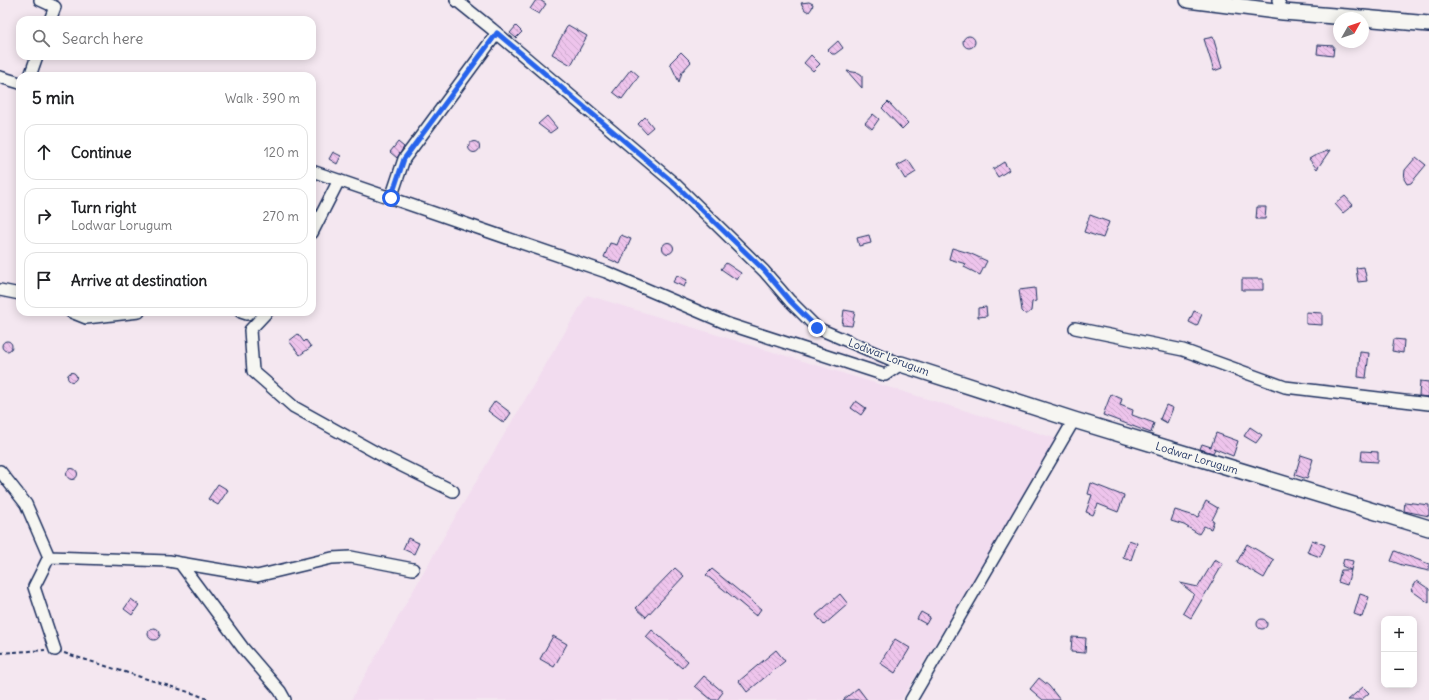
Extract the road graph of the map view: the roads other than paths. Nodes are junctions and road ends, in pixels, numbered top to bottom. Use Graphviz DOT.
graph roads {
  1 [pos="40,0"];
  2 [pos="456,0"];
  3 [pos="1188,0"];
  4 [pos="1280,6"];
  5 [pos="1333,14"];
  6 [pos="52,16"];
  7 [pos="1369,19"];
  8 [pos="1429,24"];
  9 [pos="497,33"];
  10 [pos="36,60"];
  11 [pos="31,72"];
  12 [pos="0,77"];
  13 [pos="16,82"];
  14 [pos="316,172"];
  15 [pos="339,180"];
  16 [pos="391,198"];
  17 [pos="316,224"];
  18 [pos="0,290"];
  19 [pos="16,293"];
  20 [pos="81,316"];
  21 [pos="104,316"];
  22 [pos="263,316"];
  23 [pos="1075,328"];
  24 [pos="901,364"];
  25 [pos="1429,404"];
  26 [pos="1074,420"];
  27 [pos="0,471"];
  28 [pos="453,491"];
  29 [pos="1429,528"];
  30 [pos="49,557"];
  31 [pos="180,563"];
  32 [pos="413,569"];
  33 [pos="55,650"];
  34 [pos="285,700"];
  35 [pos="911,700"];
  1 -- 6 [label="street"];
  2 -- 9 [label="street, Lodwar Lorugum"];
  3 -- 4 [label="street"];
  4 -- 5 [label="street"];
  7 -- 8 [label="street"];
  9 -- 16 [label="street"];
  9 -- 24 [label="street, Lodwar Lorugum"];
  10 -- 11 [label="street"];
  12 -- 13 [label="street"];
  14 -- 15 [label="street"];
  15 -- 16 [label="street"];
  15 -- 17 [label="street"];
  16 -- 24 [label="street"];
  18 -- 19 [label="street"];
  20 -- 21 [label="street"];
  22 -- 28 [label="street"];
  23 -- 25 [label="street"];
  24 -- 26 [label="street, Lodwar Lorugum"];
  26 -- 29 [label="street, Lodwar Lorugum"];
  26 -- 35 [label="street"];
  27 -- 30 [label="street"];
  30 -- 31 [label="street"];
  30 -- 33 [label="street"];
  31 -- 32 [label="street"];
  31 -- 34 [label="street"];
}
